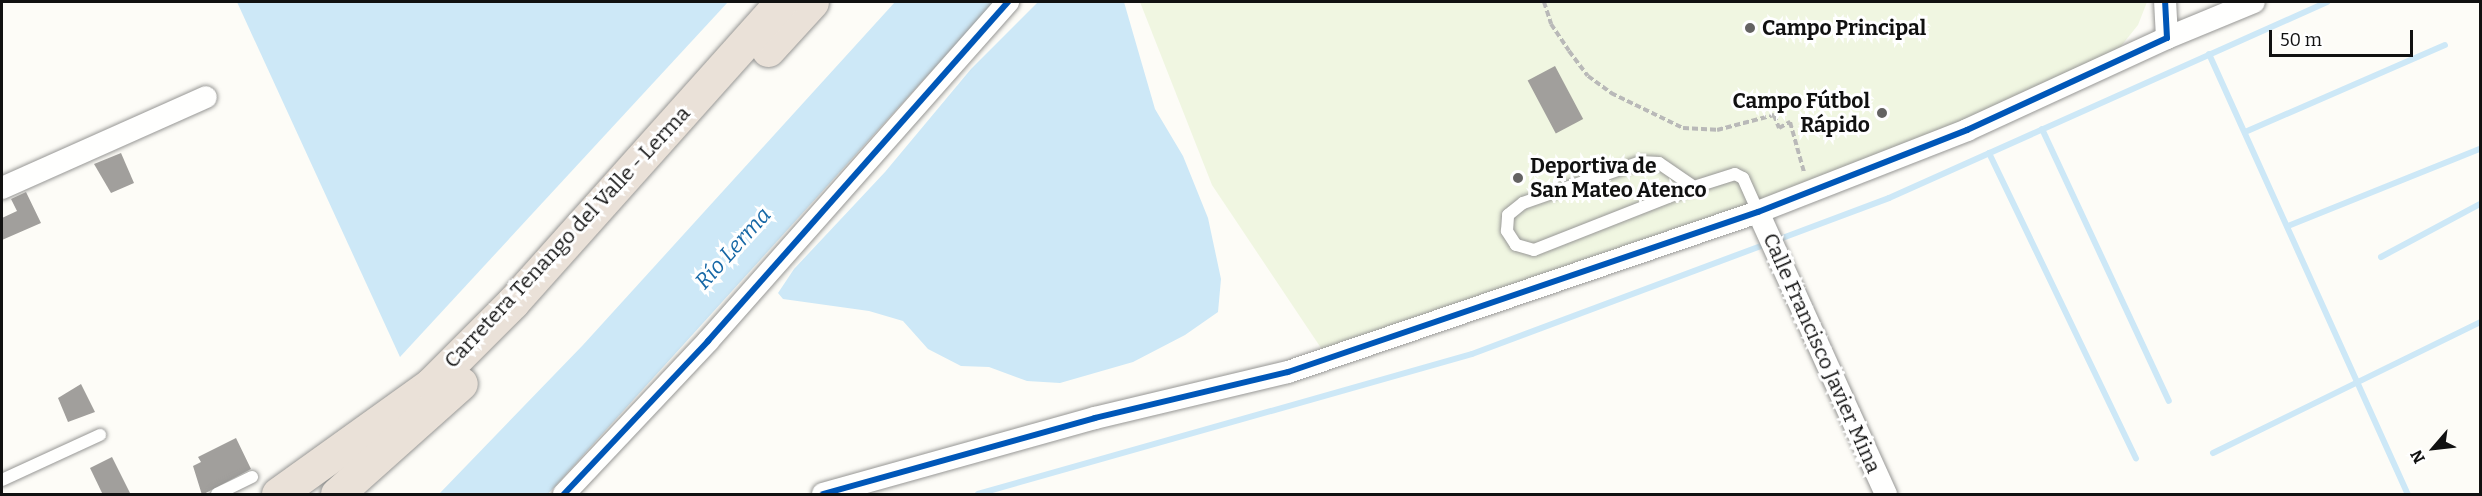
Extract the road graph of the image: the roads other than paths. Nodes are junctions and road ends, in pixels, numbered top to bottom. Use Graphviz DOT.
graph roads {
  1 [pos="781,2"];
  2 [pos="812,2"];
  3 [pos="1008,2"];
  4 [pos="2165,2"];
  5 [pos="2254,2"];
  6 [pos="2167,38"];
  7 [pos="206,97"];
  8 [pos="1694,187"];
  9 [pos="2,188"];
  10 [pos="1762,220"];
  11 [pos="100,435"];
  12 [pos="2,480"];
  13 [pos="265,486"];
  14 [pos="1885,494"];
  15 [pos="218,495"];
  16 [pos="338,495"];
  17 [pos="564,495"];
  18 [pos="824,495"];
  1 -- 13 [label="highway, Carretera Tenango del Valle - Lerma"];
  2 -- 16 [label="highway"];
  3 -- 17 [label="street"];
  4 -- 6 [label="street"];
  5 -- 6 [label="street"];
  6 -- 10 [label="street"];
  7 -- 9 [label="street"];
  8 -- 8 [label="lane"];
  8 -- 10 [label="lane"];
  10 -- 14 [label="street, Calle Francisco Javier Mina"];
  10 -- 18 [label="street"];
  11 -- 12 [label="lane"];
  13 -- 15 [label="lane"];
}
